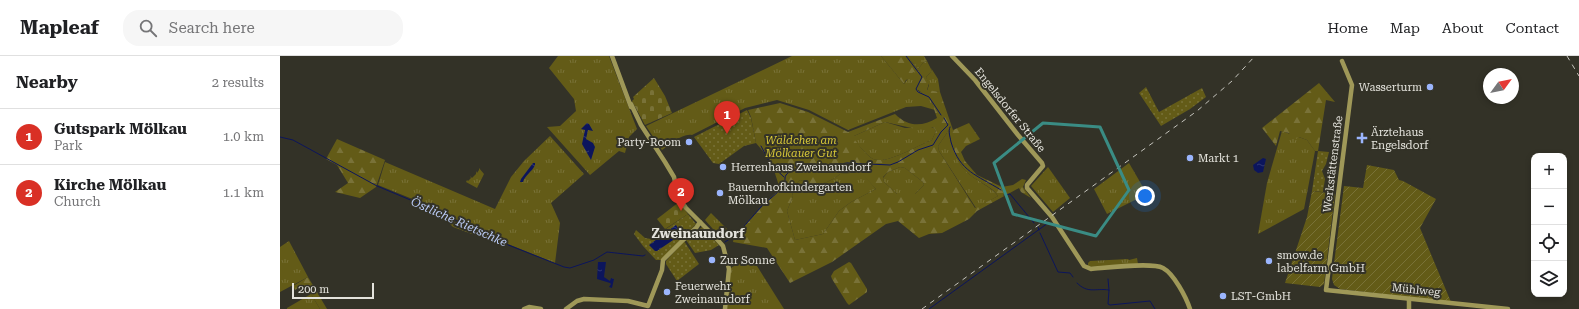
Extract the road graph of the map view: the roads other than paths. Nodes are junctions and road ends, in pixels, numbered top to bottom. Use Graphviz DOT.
graph roads {
  1 [pos="612,56"];
  2 [pos="952,56"];
  3 [pos="1342,61"];
  4 [pos="700,222"];
  5 [pos="1329,290"];
  6 [pos="1410,299"];
  7 [pos="1504,308"];
  8 [pos="524,309"];
  9 [pos="541,309"];
  10 [pos="566,309"];
  11 [pos="725,309"];
  12 [pos="1190,309"];
  13 [pos="1409,309"];
  14 [pos="1508,309"];
  1 -- 4 [label="street"];
  2 -- 12 [label="street, Engelsdorfer Straße"];
  3 -- 5 [label="street, Werkstättenstraße"];
  4 -- 10 [label="street"];
  4 -- 11 [label="street"];
  5 -- 6 [label="street, Mühlweg"];
  6 -- 7 [label="street, Mühlweg"];
  6 -- 13 [label="street"];
  7 -- 14 [label="street, Mühlweg"];
  8 -- 9 [label="street"];
}
